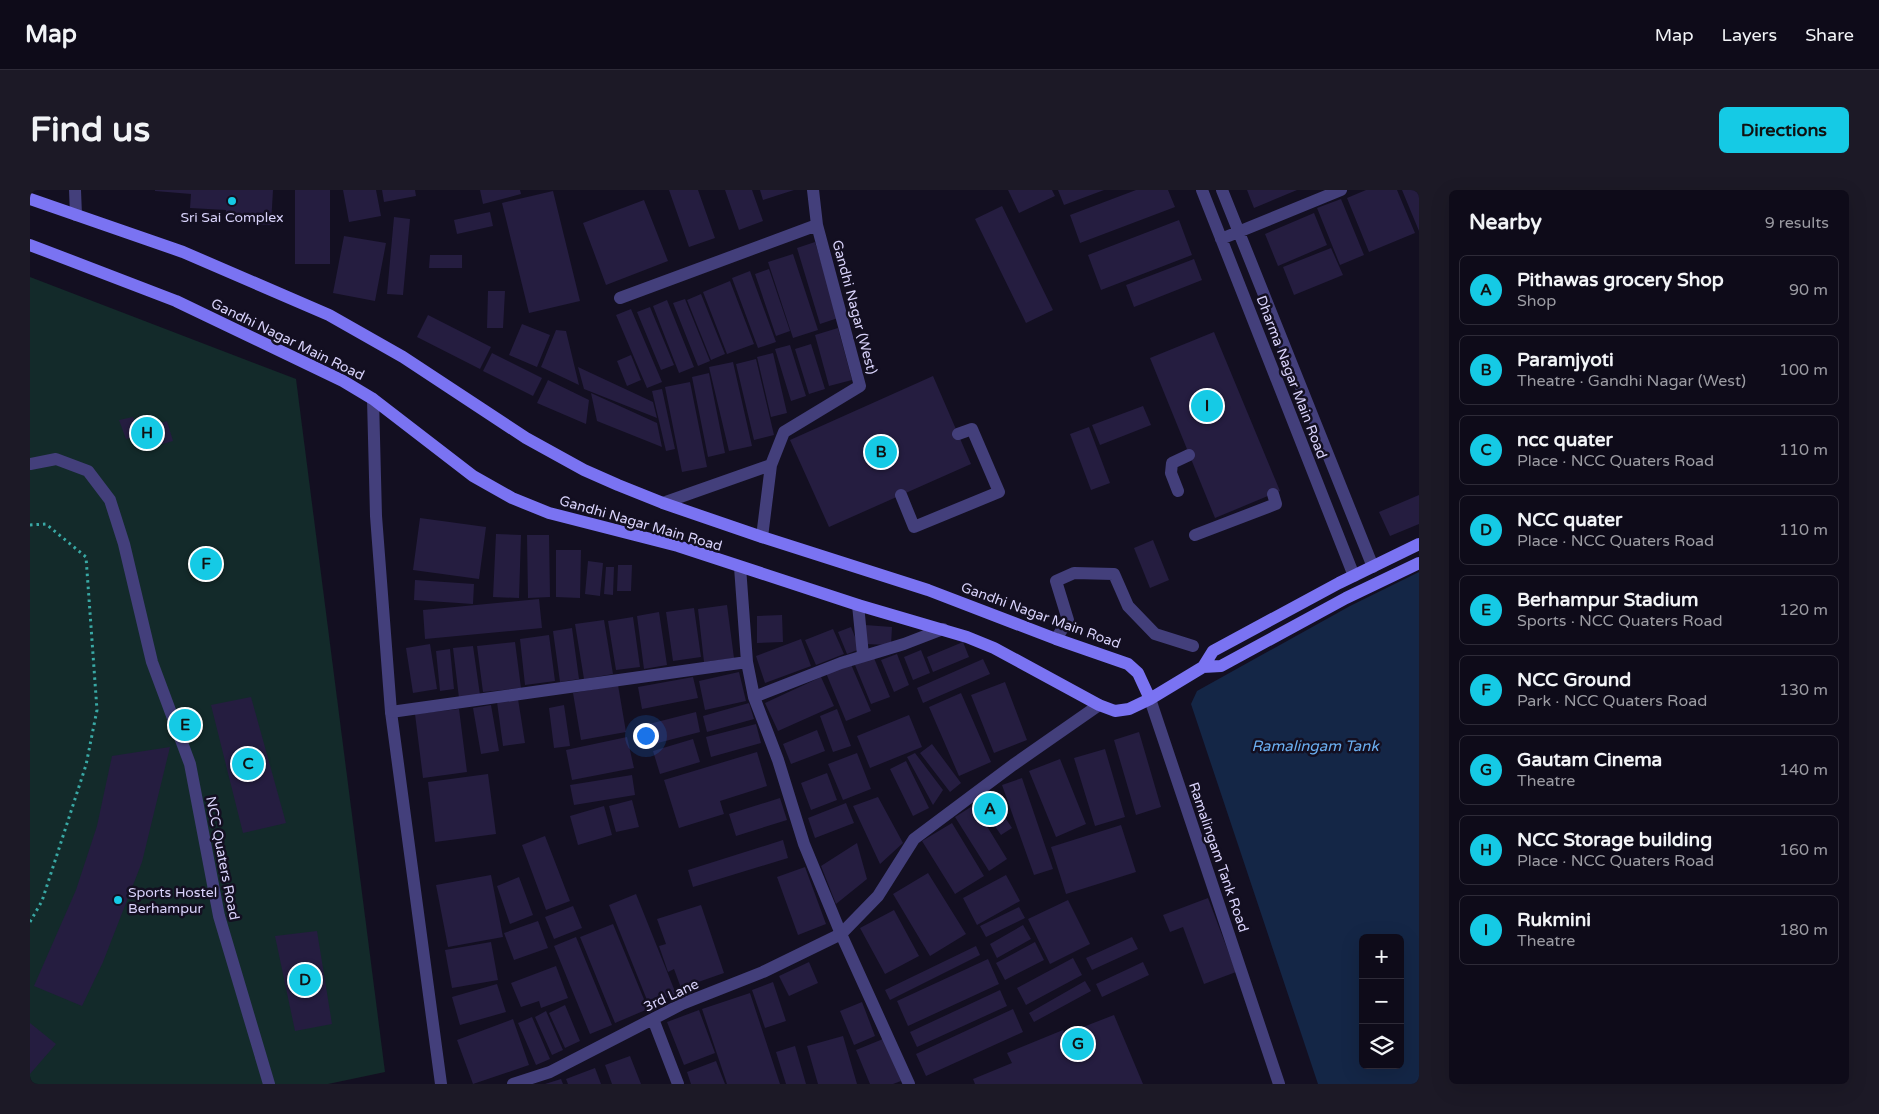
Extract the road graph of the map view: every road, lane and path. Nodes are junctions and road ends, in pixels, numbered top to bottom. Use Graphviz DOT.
graph roads {
  1 [pos="74,190"];
  2 [pos="813,190"];
  3 [pos="1202,190"];
  4 [pos="1222,190"];
  5 [pos="1341,190"];
  6 [pos="30,199"];
  7 [pos="76,215"];
  8 [pos="817,225"];
  9 [pos="1239,232"];
  10 [pos="1221,239"];
  11 [pos="30,245"];
  12 [pos="620,298"];
  13 [pos="373,399"];
  14 [pos="958,434"];
  15 [pos="1190,455"];
  16 [pos="30,464"];
  17 [pos="771,465"];
  18 [pos="1178,491"];
  19 [pos="1272,494"];
  20 [pos="901,495"];
  21 [pos="663,503"];
  22 [pos="30,525"];
  23 [pos="1196,535"];
  24 [pos="762,537"];
  25 [pos="1419,544"];
  26 [pos="1419,563"];
  27 [pos="740,567"];
  28 [pos="1373,567"];
  29 [pos="1354,576"];
  30 [pos="1380,582"];
  31 [pos="1360,591"];
  32 [pos="858,605"];
  33 [pos="943,628"];
  34 [pos="1056,639"];
  35 [pos="1193,646"];
  36 [pos="863,655"];
  37 [pos="747,662"];
  38 [pos="1203,667"];
  39 [pos="754,698"];
  40 [pos="1150,699"];
  41 [pos="1099,705"];
  42 [pos="391,712"];
  43 [pos="30,922"];
  44 [pos="841,934"];
  45 [pos="653,1019"];
  46 [pos="269,1084"];
  47 [pos="441,1084"];
  48 [pos="513,1084"];
  49 [pos="678,1084"];
  50 [pos="909,1084"];
  51 [pos="1280,1084"];
  1 -- 7 [label="street"];
  2 -- 8 [label="street, Gandhi Nagar (West)"];
  3 -- 10 [label="street, Dharma Nagar Main Road"];
  4 -- 9 [label="street, Dharma Nagar Main Road"];
  5 -- 9 [label="street"];
  6 -- 7 [label="street, Gandhi Nagar Main Road"];
  7 -- 21 [label="street, Gandhi Nagar Main Road"];
  8 -- 12 [label="street"];
  8 -- 17 [label="street, Gandhi Nagar (West)"];
  9 -- 10 [label="street"];
  9 -- 28 [label="street, Dharma Nagar Main Road"];
  10 -- 29 [label="street, Dharma Nagar Main Road"];
  11 -- 13 [label="street, Gandhi Nagar Main Road"];
  13 -- 27 [label="street, Gandhi Nagar Main Road"];
  13 -- 42 [label="street"];
  14 -- 20 [label="street"];
  15 -- 18 [label="street"];
  16 -- 46 [label="street, NCC Quaters Road"];
  17 -- 21 [label="street"];
  17 -- 24 [label="street, Gandhi Nagar (West)"];
  19 -- 23 [label="street"];
  21 -- 24 [label="street, Gandhi Nagar Main Road"];
  22 -- 43 [label="path"];
  24 -- 34 [label="street, Gandhi Nagar Main Road"];
  25 -- 28 [label="street"];
  26 -- 30 [label="street"];
  27 -- 32 [label="street, Gandhi Nagar Main Road"];
  27 -- 37 [label="street"];
  28 -- 29 [label="street"];
  28 -- 30 [label="street"];
  29 -- 31 [label="street"];
  29 -- 38 [label="street"];
  30 -- 31 [label="street"];
  31 -- 38 [label="street"];
  32 -- 33 [label="street, Gandhi Nagar Main Road"];
  32 -- 36 [label="street"];
  33 -- 36 [label="street"];
  33 -- 41 [label="street, Gandhi Nagar Main Road"];
  34 -- 35 [label="street"];
  34 -- 40 [label="street, Gandhi Nagar Main Road"];
  36 -- 39 [label="street"];
  37 -- 39 [label="street"];
  37 -- 42 [label="street"];
  38 -- 40 [label="street"];
  39 -- 44 [label="street"];
  40 -- 41 [label="street, Gandhi Nagar Main Road"];
  40 -- 51 [label="street, Ramalingam Tank Road"];
  41 -- 44 [label="street, 3rd Lane"];
  42 -- 47 [label="street"];
  44 -- 45 [label="street, 3rd Lane"];
  44 -- 50 [label="street"];
  45 -- 48 [label="street, 3rd Lane"];
  45 -- 49 [label="street"];
}
